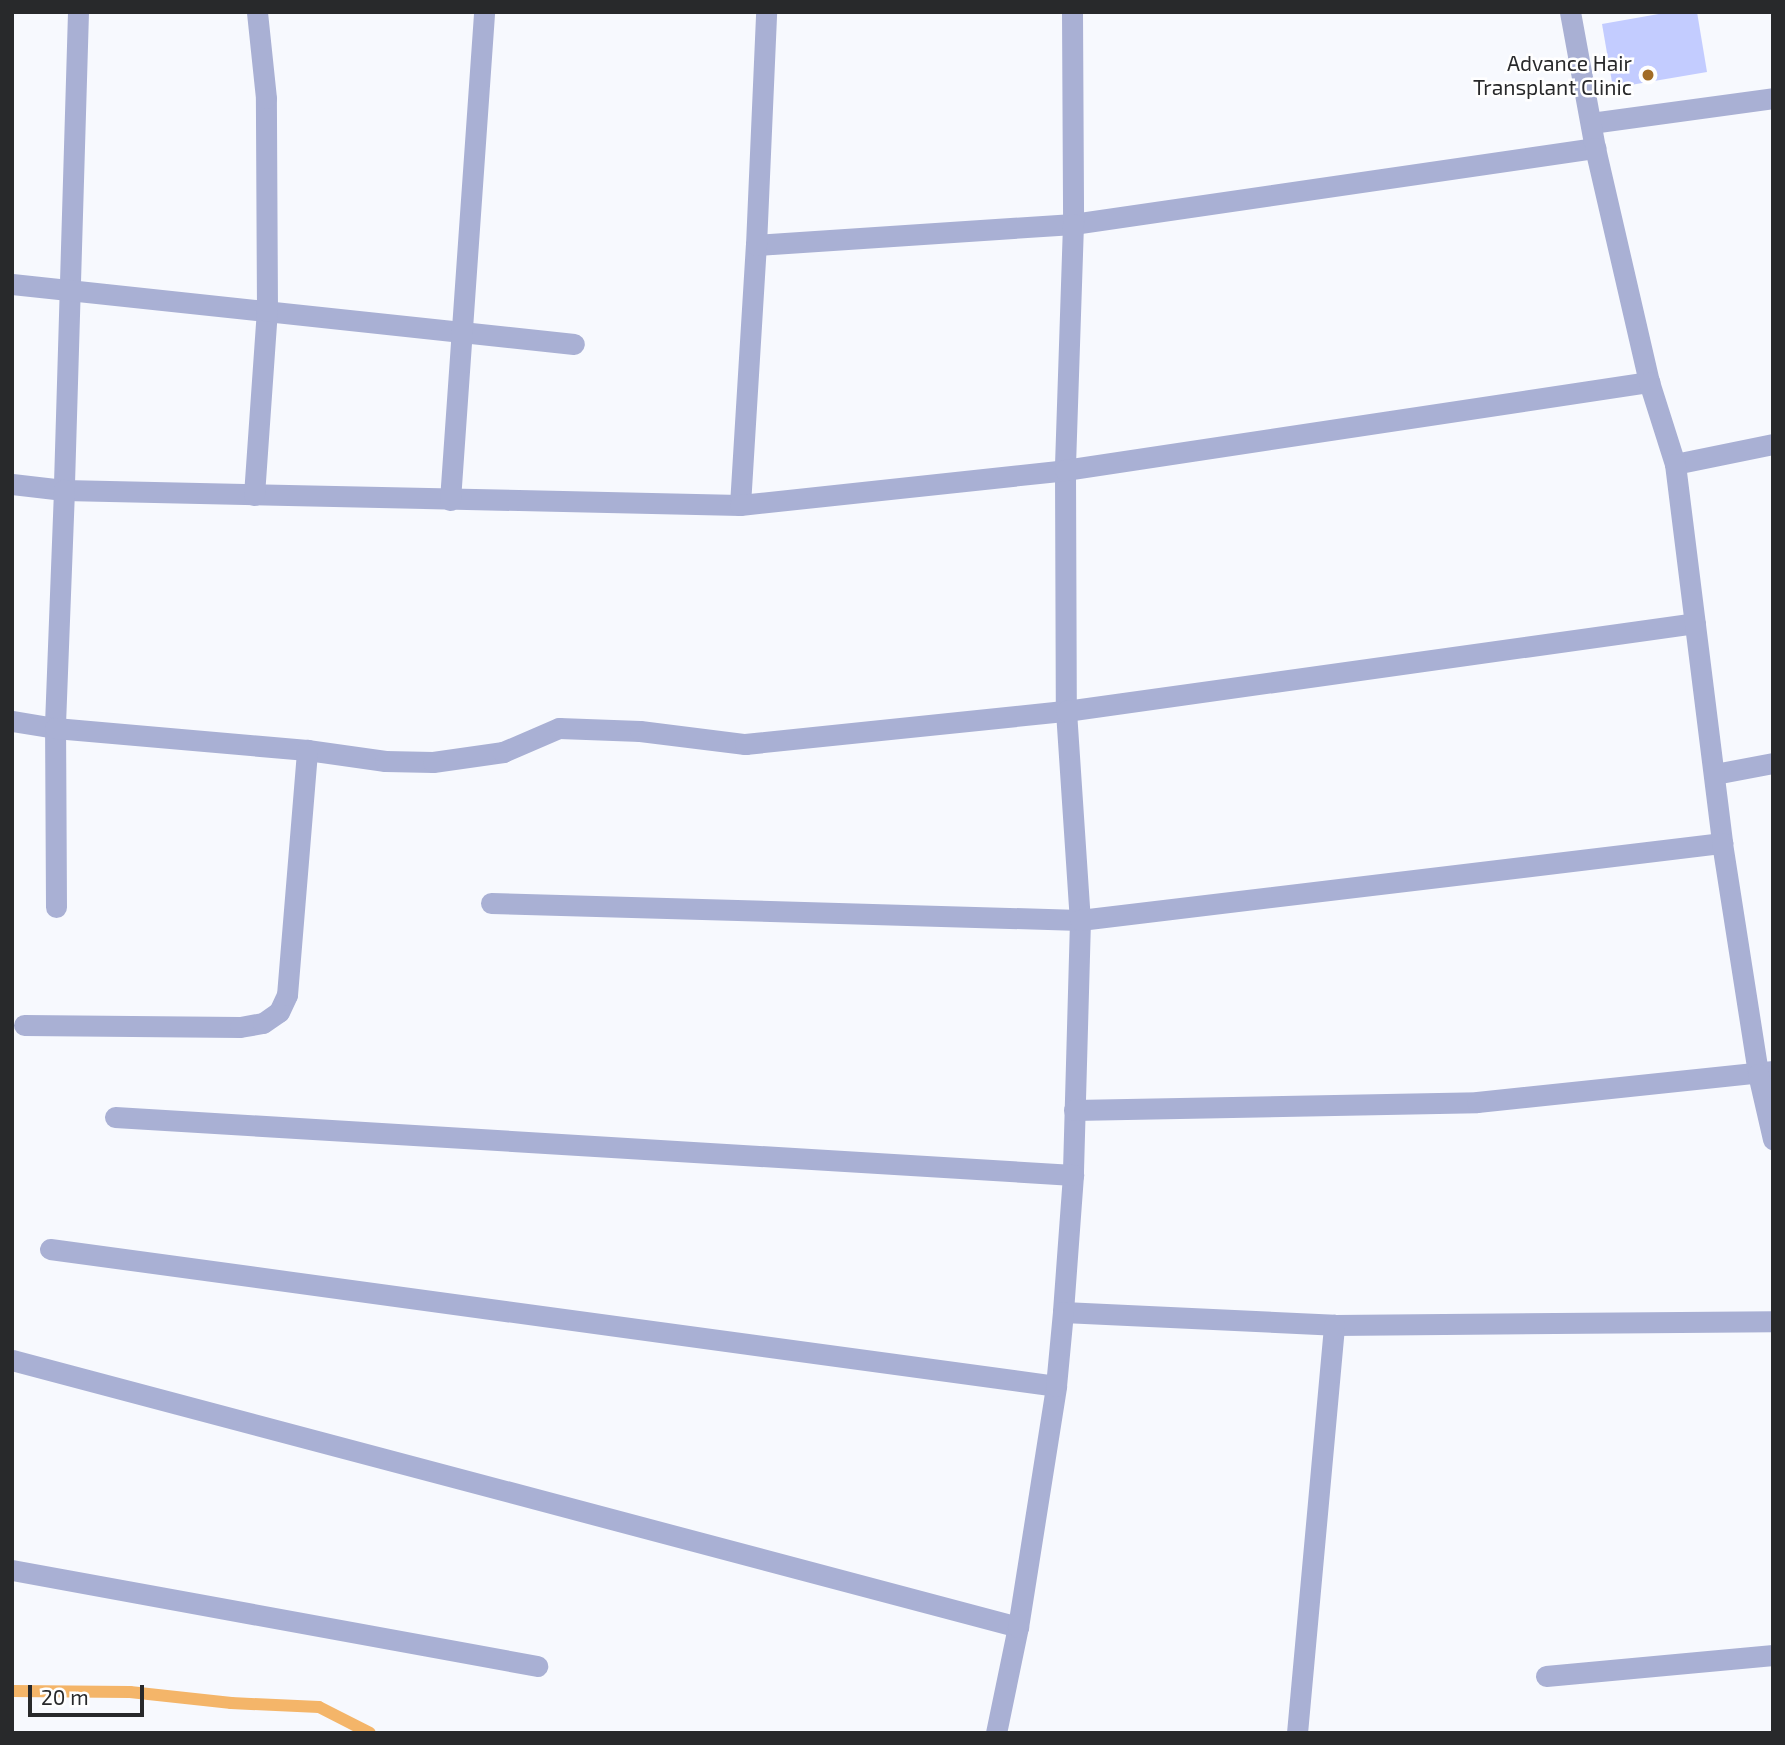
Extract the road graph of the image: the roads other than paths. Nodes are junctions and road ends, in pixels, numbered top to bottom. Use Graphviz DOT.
graph roads {
  1 [pos="78,12"];
  2 [pos="257,12"];
  3 [pos="484,12"];
  4 [pos="766,12"];
  5 [pos="1072,12"];
  6 [pos="1570,12"];
  7 [pos="1773,98"];
  8 [pos="1591,123"];
  9 [pos="1595,148"];
  10 [pos="1073,223"];
  11 [pos="756,245"];
  12 [pos="12,284"];
  13 [pos="68,290"];
  14 [pos="267,311"];
  15 [pos="462,332"];
  16 [pos="574,344"];
  17 [pos="1649,382"];
  18 [pos="1773,444"];
  19 [pos="1675,464"];
  20 [pos="1065,470"];
  21 [pos="12,484"];
  22 [pos="64,490"];
  23 [pos="254,495"];
  24 [pos="450,500"];
  25 [pos="740,505"];
  26 [pos="1695,623"];
  27 [pos="1066,712"];
  28 [pos="12,721"];
  29 [pos="55,729"];
  30 [pos="307,750"];
  31 [pos="1773,763"];
  32 [pos="1715,774"];
  33 [pos="1722,843"];
  34 [pos="491,903"];
  35 [pos="56,906"];
  36 [pos="1080,920"];
  37 [pos="24,1026"];
  38 [pos="1765,1072"];
  39 [pos="1074,1110"];
  40 [pos="115,1117"];
  41 [pos="1773,1139"];
  42 [pos="1073,1175"];
  43 [pos="50,1249"];
  44 [pos="1063,1312"];
  45 [pos="1773,1321"];
  46 [pos="1334,1325"];
  47 [pos="12,1360"];
  48 [pos="1056,1386"];
  49 [pos="12,1570"];
  50 [pos="1017,1627"];
  51 [pos="1773,1655"];
  52 [pos="537,1666"];
  53 [pos="1546,1676"];
  54 [pos="996,1733"];
  55 [pos="1297,1733"];
  1 -- 13 [label="street"];
  2 -- 14 [label="street"];
  3 -- 15 [label="street"];
  4 -- 11 [label="street"];
  5 -- 10 [label="street"];
  6 -- 8 [label="street"];
  7 -- 8 [label="street"];
  8 -- 9 [label="street"];
  9 -- 10 [label="street"];
  9 -- 17 [label="street"];
  10 -- 11 [label="street"];
  10 -- 20 [label="street"];
  11 -- 25 [label="street"];
  12 -- 13 [label="street"];
  13 -- 14 [label="street"];
  13 -- 22 [label="street"];
  14 -- 15 [label="street"];
  14 -- 23 [label="street"];
  15 -- 16 [label="street"];
  15 -- 24 [label="street"];
  17 -- 19 [label="street"];
  17 -- 20 [label="street"];
  18 -- 19 [label="street"];
  19 -- 26 [label="street"];
  20 -- 25 [label="street"];
  20 -- 27 [label="street"];
  21 -- 22 [label="street"];
  22 -- 23 [label="street"];
  22 -- 29 [label="street"];
  23 -- 24 [label="street"];
  24 -- 25 [label="street"];
  26 -- 27 [label="street"];
  26 -- 32 [label="street"];
  27 -- 30 [label="street"];
  27 -- 36 [label="street"];
  28 -- 29 [label="street"];
  29 -- 30 [label="street"];
  29 -- 35 [label="street"];
  30 -- 37 [label="street"];
  31 -- 32 [label="street"];
  32 -- 33 [label="street"];
  33 -- 36 [label="street"];
  33 -- 38 [label="street"];
  34 -- 36 [label="street"];
  36 -- 39 [label="street"];
  38 -- 39 [label="street"];
  38 -- 41 [label="street"];
  39 -- 42 [label="street"];
  40 -- 42 [label="street"];
  42 -- 44 [label="street"];
  43 -- 48 [label="street"];
  44 -- 46 [label="street"];
  44 -- 48 [label="street"];
  45 -- 46 [label="street"];
  46 -- 55 [label="street"];
  47 -- 50 [label="street"];
  48 -- 50 [label="street"];
  49 -- 52 [label="street"];
  50 -- 54 [label="street"];
  51 -- 53 [label="street"];
}
